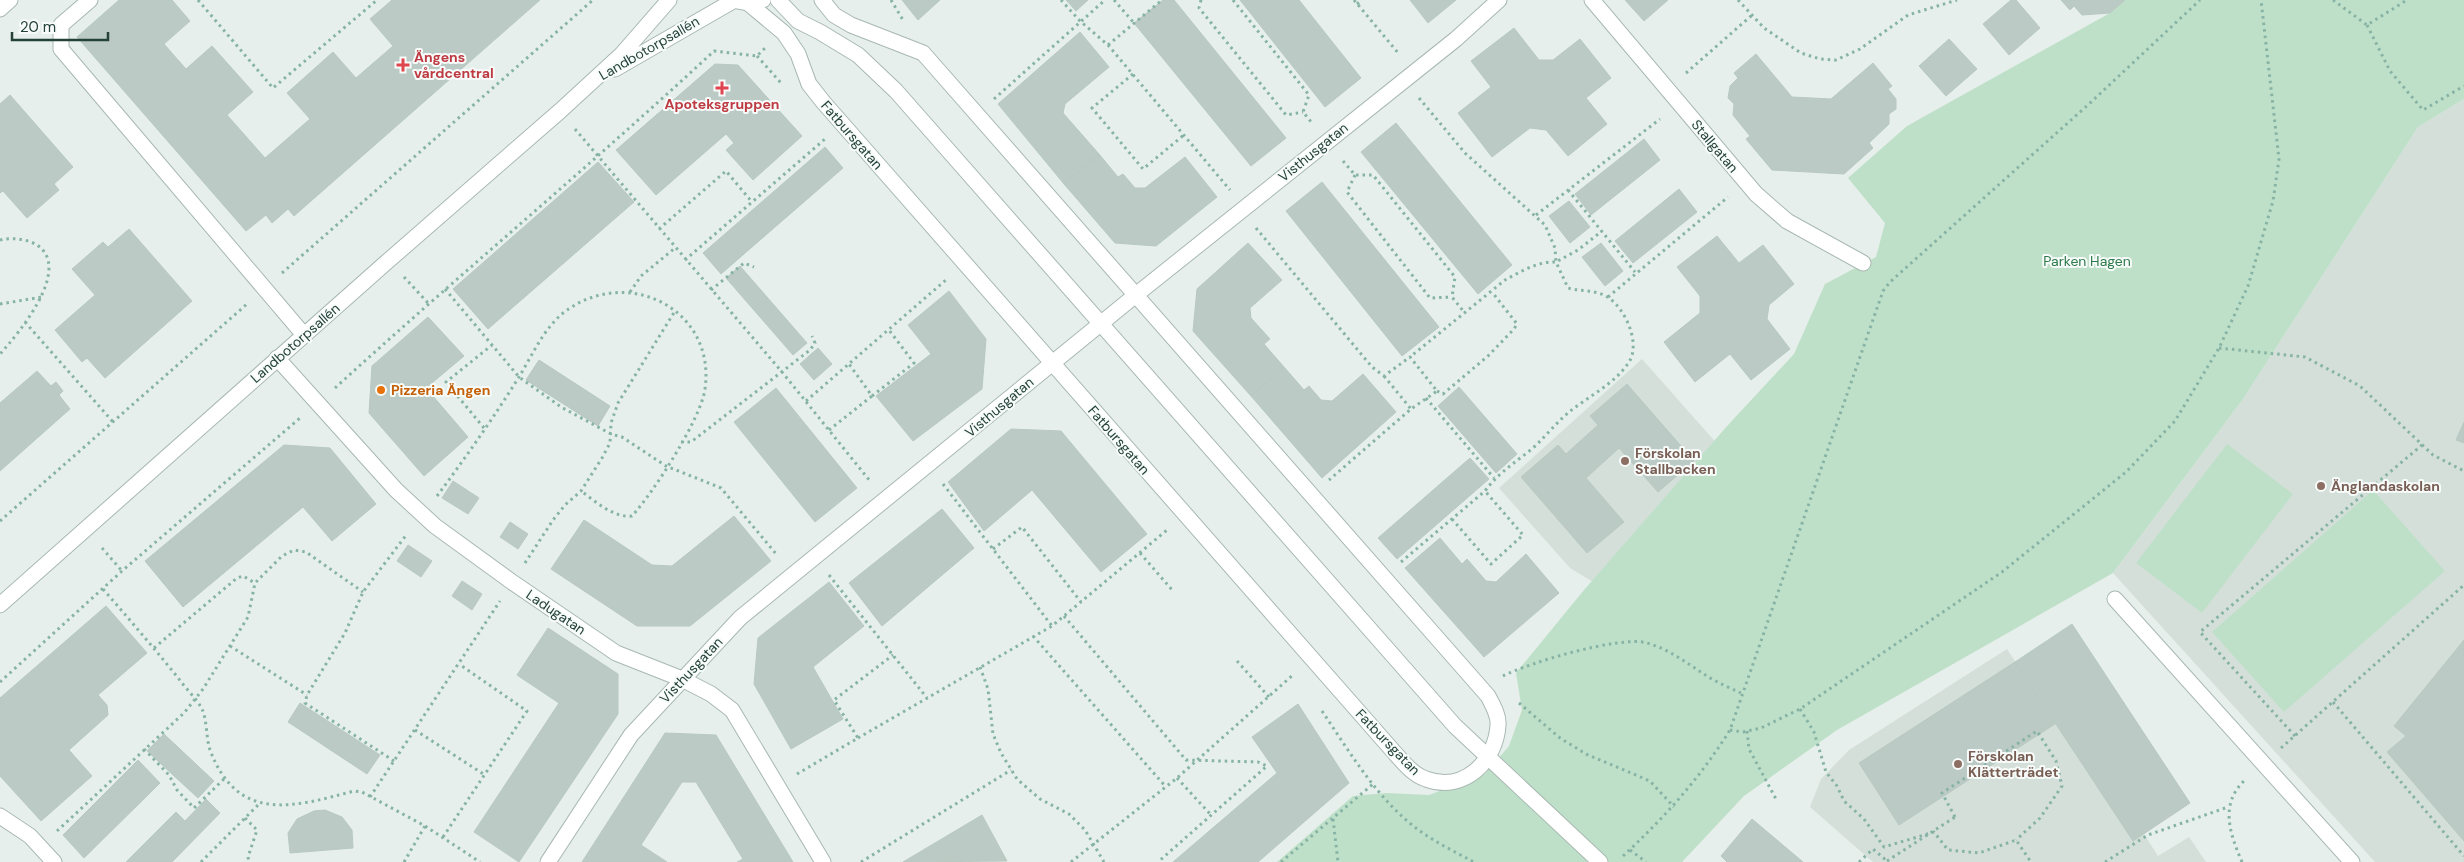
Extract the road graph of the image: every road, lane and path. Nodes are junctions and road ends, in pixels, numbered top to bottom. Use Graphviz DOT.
graph roads {
  1 [pos="10,0"];
  2 [pos="90,0"];
  3 [pos="198,0"];
  4 [pos="377,0"];
  5 [pos="593,0"];
  6 [pos="669,0"];
  7 [pos="778,0"];
  8 [pos="822,0"];
  9 [pos="1061,0"];
  10 [pos="1105,0"];
  11 [pos="1114,0"];
  12 [pos="1162,0"];
  13 [pos="1201,0"];
  14 [pos="1354,0"];
  15 [pos="1362,0"];
  16 [pos="1499,0"];
  17 [pos="1592,0"];
  18 [pos="1738,0"];
  19 [pos="1957,0"];
  20 [pos="2200,0"];
  21 [pos="2261,0"];
  22 [pos="2333,0"];
  23 [pos="2406,0"];
  24 [pos="744,1"];
  25 [pos="2195,2"];
  26 [pos="1357,4"];
  27 [pos="73,5"];
  28 [pos="0,9"];
  29 [pos="1751,16"];
  30 [pos="842,20"];
  31 [pos="1080,21"];
  32 [pos="1134,23"];
  33 [pos="2367,25"];
  34 [pos="782,31"];
  35 [pos="1108,45"];
  36 [pos="844,46"];
  37 [pos="1133,74"];
  38 [pos="1409,76"];
  39 [pos="592,82"];
  40 [pos="2464,86"];
  41 [pos="1667,90"];
  42 [pos="1679,104"];
  43 [pos="560,111"];
  44 [pos="1303,112"];
  45 [pos="977,114"];
  46 [pos="1184,134"];
  47 [pos="828,136"];
  48 [pos="598,156"];
  49 [pos="1355,174"];
  50 [pos="1746,182"];
  51 [pos="1568,190"];
  52 [pos="752,202"];
  53 [pos="1241,210"];
  54 [pos="1536,215"];
  55 [pos="659,229"];
  56 [pos="1602,231"];
  57 [pos="0,240"];
  58 [pos="675,248"];
  59 [pos="388,260"];
  60 [pos="685,260"];
  61 [pos="1556,262"];
  62 [pos="1862,263"];
  63 [pos="754,267"];
  64 [pos="1635,272"];
  65 [pos="951,276"];
  66 [pos="265,288"];
  67 [pos="445,289"];
  68 [pos="711,290"];
  69 [pos="630,292"];
  70 [pos="1492,292"];
  71 [pos="1136,294"];
  72 [pos="42,297"];
  73 [pos="1452,297"];
  74 [pos="1608,297"];
  75 [pos="428,303"];
  76 [pos="0,304"];
  77 [pos="675,311"];
  78 [pos="25,322"];
  79 [pos="1101,323"];
  80 [pos="889,330"];
  81 [pos="304,334"];
  82 [pos="812,336"];
  83 [pos="492,345"];
  84 [pos="2219,348"];
  85 [pos="0,354"];
  86 [pos="1410,357"];
  87 [pos="277,358"];
  88 [pos="1052,363"];
  89 [pos="849,364"];
  90 [pos="782,372"];
  91 [pos="1384,376"];
  92 [pos="519,377"];
  93 [pos="1437,391"];
  94 [pos="872,396"];
  95 [pos="1426,398"];
  96 [pos="806,401"];
  97 [pos="318,403"];
  98 [pos="1411,409"];
  99 [pos="113,422"];
  100 [pos="484,428"];
  101 [pos="829,430"];
  102 [pos="611,434"];
  103 [pos="681,442"];
  104 [pos="2422,445"];
  105 [pos="929,465"];
  106 [pos="666,466"];
  107 [pos="2464,471"];
  108 [pos="1494,478"];
  109 [pos="1485,491"];
  110 [pos="581,492"];
  111 [pos="1312,495"];
  112 [pos="885,500"];
  113 [pos="422,514"];
  114 [pos="1452,519"];
  115 [pos="0,521"];
  116 [pos="1171,526"];
  117 [pos="85,528"];
  118 [pos="993,549"];
  119 [pos="1140,552"];
  120 [pos="815,557"];
  121 [pos="122,571"];
  122 [pos="794,575"];
  123 [pos="1383,576"];
  124 [pos="512,582"];
  125 [pos="255,583"];
  126 [pos="2464,585"];
  127 [pos="103,590"];
  128 [pos="1173,591"];
  129 [pos="363,592"];
  130 [pos="2115,599"];
  131 [pos="1081,602"];
  132 [pos="0,606"];
  133 [pos="1064,616"];
  134 [pos="1052,626"];
  135 [pos="1033,636"];
  136 [pos="230,646"];
  137 [pos="154,648"];
  138 [pos="893,655"];
  139 [pos="1237,661"];
  140 [pos="459,664"];
  141 [pos="980,668"];
  142 [pos="1297,672"];
  143 [pos="682,679"];
  144 [pos="0,682"];
  145 [pos="1481,689"];
  146 [pos="1742,693"];
  147 [pos="307,695"];
  148 [pos="1269,697"];
  149 [pos="927,698"];
  150 [pos="195,700"];
  151 [pos="1516,700"];
  152 [pos="2333,702"];
  153 [pos="1800,709"];
  154 [pos="415,730"];
  155 [pos="1730,730"];
  156 [pos="1747,731"];
  157 [pos="2294,736"];
  158 [pos="858,738"];
  159 [pos="144,749"];
  160 [pos="1489,758"];
  161 [pos="1197,760"];
  162 [pos="394,761"];
  163 [pos="2264,764"];
  164 [pos="1012,770"];
  165 [pos="485,775"];
  166 [pos="225,778"];
  167 [pos="1177,778"];
  168 [pos="1372,784"];
  169 [pos="777,786"];
  170 [pos="1166,787"];
  171 [pos="370,797"];
  172 [pos="1776,799"];
  173 [pos="260,803"];
  174 [pos="1674,807"];
  175 [pos="2228,807"];
  176 [pos="1211,815"];
  177 [pos="0,816"];
  178 [pos="245,818"];
  179 [pos="1333,818"];
  180 [pos="425,826"];
  181 [pos="443,838"];
  182 [pos="2016,840"];
  183 [pos="1093,845"];
  184 [pos="41,847"];
  185 [pos="1630,850"];
  186 [pos="2464,856"];
  187 [pos="1887,861"];
  188 [pos="54,862"];
  189 [pos="201,862"];
  190 [pos="249,862"];
  191 [pos="404,862"];
  192 [pos="480,862"];
  193 [pos="548,862"];
  194 [pos="823,862"];
  195 [pos="861,862"];
  196 [pos="1071,862"];
  197 [pos="1104,862"];
  198 [pos="1158,862"];
  199 [pos="1281,862"];
  200 [pos="1338,862"];
  201 [pos="1600,862"];
  202 [pos="1618,862"];
  203 [pos="1646,862"];
  204 [pos="1859,862"];
  205 [pos="2031,862"];
  206 [pos="2105,862"];
  207 [pos="2242,862"];
  208 [pos="2352,862"];
  1 -- 28 [label="street"];
  2 -- 27 [label="street"];
  3 -- 4 [label="path"];
  5 -- 66 [label="path"];
  6 -- 39 [label="street, Landbotorpsallén"];
  7 -- 36 [label="street"];
  8 -- 30 [label="street"];
  9 -- 31 [label="path"];
  10 -- 31 [label="path"];
  11 -- 32 [label="path"];
  12 -- 32 [label="path"];
  13 -- 44 [label="path"];
  14 -- 26 [label="path"];
  15 -- 26 [label="path"];
  16 -- 38 [label="street, Visthusgatan"];
  17 -- 41 [label="street, Stallgatan"];
  18 -- 29 [label="path"];
  19 -- 29 [label="path"];
  20 -- 25 [label="path"];
  21 -- 84 [label="path"];
  22 -- 33 [label="path"];
  23 -- 33 [label="path"];
  24 -- 34 [label="street, Fatbursgatan"];
  24 -- 39 [label="street, Landbotorpsallén"];
  25 -- 146 [label="path"];
  26 -- 38 [label="path"];
  27 -- 66 [label="street"];
  29 -- 41 [label="path"];
  30 -- 36 [label="street"];
  30 -- 45 [label="street"];
  31 -- 35 [label="path"];
  31 -- 45 [label="path"];
  32 -- 35 [label="path"];
  33 -- 40 [label="path"];
  34 -- 48 [label="path"];
  34 -- 88 [label="street, Fatbursgatan"];
  35 -- 37 [label="path"];
  36 -- 79 [label="street"];
  37 -- 46 [label="path"];
  37 -- 46 [label="path"];
  38 -- 53 [label="street, Visthusgatan"];
  38 -- 54 [label="path"];
  39 -- 43 [label="street, Landbotorpsallén"];
  41 -- 42 [label="street, Stallgatan"];
  42 -- 50 [label="street, Stallgatan"];
  42 -- 51 [label="path"];
  43 -- 48 [label="path"];
  43 -- 59 [label="street, Landbotorpsallén"];
  45 -- 71 [label="street"];
  46 -- 53 [label="path"];
  47 -- 52 [label="path"];
  48 -- 55 [label="path"];
  48 -- 67 [label="path"];
  49 -- 73 [label="path"];
  50 -- 62 [label="street, Stallgatan"];
  50 -- 64 [label="path"];
  51 -- 54 [label="path"];
  51 -- 56 [label="path"];
  52 -- 55 [label="path"];
  52 -- 60 [label="path"];
  53 -- 71 [label="street, Visthusgatan"];
  53 -- 91 [label="path"];
  54 -- 61 [label="path"];
  55 -- 58 [label="path"];
  56 -- 61 [label="path"];
  56 -- 64 [label="path"];
  57 -- 72 [label="path"];
  58 -- 60 [label="path"];
  58 -- 69 [label="path"];
  59 -- 75 [label="path"];
  59 -- 81 [label="street, Landbotorpsallén"];
  60 -- 68 [label="path"];
  61 -- 70 [label="path"];
  61 -- 74 [label="path"];
  63 -- 68 [label="path"];
  64 -- 74 [label="path"];
  65 -- 80 [label="path"];
  66 -- 81 [label="street"];
  66 -- 99 [label="path"];
  67 -- 75 [label="path"];
  67 -- 83 [label="path"];
  68 -- 90 [label="path"];
  69 -- 77 [label="path"];
  69 -- 92 [label="path"];
  70 -- 86 [label="path"];
  70 -- 93 [label="path"];
  71 -- 79 [label="street, Visthusgatan"];
  71 -- 111 [label="street"];
  72 -- 76 [label="path"];
  72 -- 78 [label="path"];
  74 -- 108 [label="path"];
  75 -- 97 [label="path"];
  77 -- 102 [label="path"];
  77 -- 103 [label="path"];
  78 -- 85 [label="path"];
  78 -- 99 [label="path"];
  79 -- 88 [label="street, Visthusgatan"];
  79 -- 160 [label="street"];
  80 -- 89 [label="path"];
  80 -- 94 [label="path"];
  81 -- 87 [label="street, Landbotorpsallén"];
  82 -- 90 [label="path"];
  83 -- 92 [label="path"];
  83 -- 100 [label="path"];
  84 -- 104 [label="path"];
  84 -- 153 [label="path"];
  86 -- 91 [label="path"];
  86 -- 93 [label="path"];
  87 -- 97 [label="street, Ladugatan"];
  87 -- 117 [label="street, Landbotorpsallén"];
  88 -- 105 [label="street, Visthusgatan"];
  88 -- 160 [label="street, Fatbursgatan"];
  89 -- 94 [label="path"];
  89 -- 96 [label="path"];
  90 -- 96 [label="path"];
  90 -- 103 [label="path"];
  91 -- 98 [label="path"];
  92 -- 100 [label="path"];
  92 -- 102 [label="path"];
  93 -- 95 [label="path"];
  94 -- 101 [label="path"];
  95 -- 98 [label="path"];
  95 -- 108 [label="path"];
  96 -- 101 [label="path"];
  97 -- 113 [label="street, Ladugatan"];
  97 -- 121 [label="path"];
  98 -- 111 [label="path"];
  99 -- 115 [label="path"];
  100 -- 113 [label="path"];
  101 -- 112 [label="path"];
  102 -- 106 [label="path"];
  102 -- 110 [label="path"];
  103 -- 106 [label="path"];
  104 -- 107 [label="path"];
  104 -- 157 [label="path"];
  105 -- 112 [label="street, Visthusgatan"];
  105 -- 118 [label="path"];
  106 -- 110 [label="path"];
  106 -- 122 [label="path"];
  108 -- 109 [label="path"];
  109 -- 114 [label="path"];
  109 -- 114 [label="path"];
  110 -- 124 [label="path"];
  111 -- 123 [label="street"];
  112 -- 120 [label="street, Visthusgatan"];
  113 -- 124 [label="street, Ladugatan"];
  113 -- 129 [label="path"];
  114 -- 123 [label="path"];
  116 -- 119 [label="path"];
  117 -- 121 [label="path"];
  117 -- 132 [label="street, Landbotorpsallén"];
  118 -- 131 [label="path"];
  118 -- 134 [label="path"];
  119 -- 128 [label="path"];
  119 -- 131 [label="path"];
  120 -- 122 [label="street, Visthusgatan"];
  120 -- 138 [label="path"];
  121 -- 127 [label="path"];
  122 -- 143 [label="street, Visthusgatan"];
  123 -- 145 [label="street"];
  124 -- 140 [label="path"];
  124 -- 143 [label="street, Ladugatan"];
  125 -- 129 [label="path"];
  125 -- 136 [label="path"];
  125 -- 137 [label="path"];
  126 -- 152 [label="path"];
  127 -- 137 [label="path"];
  127 -- 144 [label="path"];
  129 -- 147 [label="path"];
  130 -- 163 [label="street"];
  131 -- 133 [label="path"];
  133 -- 134 [label="path"];
  133 -- 161 [label="path"];
  134 -- 135 [label="path"];
  135 -- 141 [label="path"];
  135 -- 170 [label="path"];
  136 -- 147 [label="path"];
  136 -- 150 [label="path"];
  137 -- 150 [label="path"];
  138 -- 149 [label="path"];
  138 -- 158 [label="path"];
  139 -- 148 [label="path"];
  140 -- 154 [label="path"];
  140 -- 165 [label="path"];
  141 -- 149 [label="path"];
  141 -- 164 [label="path"];
  142 -- 148 [label="path"];
  143 -- 169 [label="street, Ladugatan"];
  143 -- 193 [label="street, Visthusgatan"];
  145 -- 146 [label="path"];
  145 -- 160 [label="street"];
  146 -- 155 [label="path"];
  147 -- 162 [label="path"];
  148 -- 161 [label="path"];
  149 -- 158 [label="path"];
  150 -- 159 [label="path"];
  150 -- 166 [label="path"];
  151 -- 174 [label="path"];
  152 -- 157 [label="path"];
  152 -- 186 [label="path"];
  153 -- 156 [label="path"];
  153 -- 182 [label="path"];
  154 -- 162 [label="path"];
  154 -- 165 [label="path"];
  155 -- 156 [label="path"];
  155 -- 174 [label="path"];
  156 -- 172 [label="path"];
  157 -- 163 [label="path"];
  158 -- 169 [label="path"];
  159 -- 166 [label="path"];
  159 -- 184 [label="path"];
  160 -- 201 [label="street"];
  161 -- 167 [label="path"];
  161 -- 176 [label="path"];
  162 -- 171 [label="path"];
  163 -- 175 [label="path"];
  163 -- 208 [label="street"];
  164 -- 183 [label="path"];
  164 -- 195 [label="path"];
  165 -- 181 [label="path"];
  166 -- 173 [label="path"];
  167 -- 170 [label="path"];
  167 -- 176 [label="path"];
  168 -- 179 [label="path"];
  169 -- 194 [label="street, Ladugatan"];
  170 -- 183 [label="path"];
  171 -- 173 [label="path"];
  171 -- 180 [label="path"];
  173 -- 178 [label="path"];
  174 -- 185 [label="path"];
  175 -- 206 [label="path"];
  175 -- 207 [label="path"];
  176 -- 198 [label="path"];
  177 -- 184 [label="street"];
  178 -- 189 [label="path"];
  178 -- 190 [label="path"];
  179 -- 199 [label="path"];
  179 -- 200 [label="path"];
  180 -- 181 [label="path"];
  180 -- 191 [label="path"];
  181 -- 192 [label="path"];
  182 -- 187 [label="path, bridge"];
  182 -- 205 [label="path"];
  183 -- 196 [label="path"];
  183 -- 197 [label="path"];
  184 -- 188 [label="street"];
  185 -- 202 [label="path"];
  185 -- 203 [label="path"];
  187 -- 204 [label="path"];
}
